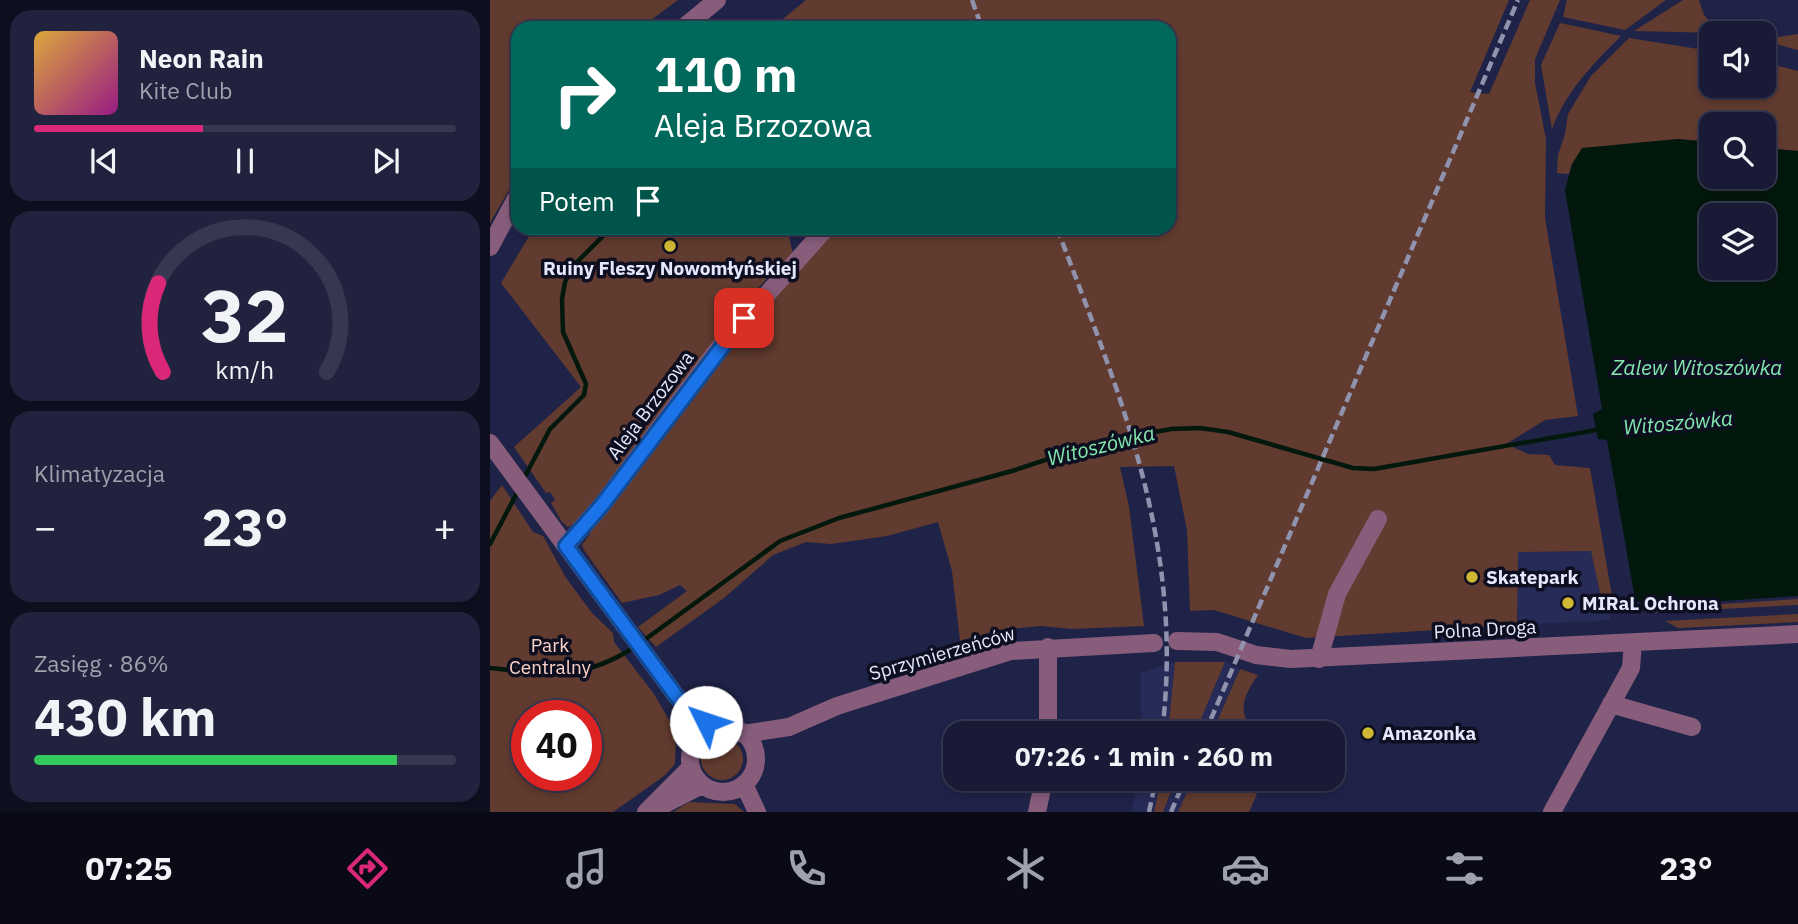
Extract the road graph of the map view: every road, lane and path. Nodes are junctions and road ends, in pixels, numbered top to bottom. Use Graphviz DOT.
graph roads {
  1 [pos="717,0"];
  2 [pos="692,21"];
  3 [pos="511,208"];
  4 [pos="821,235"];
  5 [pos="490,247"];
  6 [pos="490,443"];
  7 [pos="1378,519"];
  8 [pos="566,546"];
  9 [pos="1798,634"];
  10 [pos="1177,642"];
  11 [pos="1154,643"];
  12 [pos="1633,643"];
  13 [pos="1048,647"];
  14 [pos="1319,659"];
  15 [pos="677,697"];
  16 [pos="1611,704"];
  17 [pos="1048,721"];
  18 [pos="713,727"];
  19 [pos="789,727"];
  20 [pos="1692,727"];
  21 [pos="743,734"];
  22 [pos="696,740"];
  23 [pos="755,757"];
  24 [pos="691,767"];
  25 [pos="744,784"];
  26 [pos="702,785"];
  27 [pos="1041,791"];
  28 [pos="648,812"];
  29 [pos="757,812"];
  30 [pos="1037,812"];
  31 [pos="1552,812"];
  1 -- 2 [label="street"];
  3 -- 5 [label="street"];
  4 -- 8 [label="street, Aleja Brzozowa"];
  6 -- 8 [label="street"];
  7 -- 14 [label="street"];
  8 -- 15 [label="street"];
  9 -- 12 [label="street, Polna Droga"];
  10 -- 14 [label="street, Polna Droga"];
  11 -- 13 [label="street, Sprzymierzeńców"];
  12 -- 14 [label="street, Polna Droga"];
  12 -- 16 [label="street"];
  13 -- 17 [label="street"];
  13 -- 19 [label="street, Sprzymierzeńców"];
  15 -- 18 [label="street"];
  15 -- 22 [label="street"];
  16 -- 20 [label="street"];
  16 -- 31 [label="street"];
  18 -- 21 [label="street"];
  18 -- 22 [label="street"];
  19 -- 21 [label="street, Sprzymierzeńców"];
  19 -- 23 [label="street, Sprzymierzeńców"];
  21 -- 23 [label="street"];
  22 -- 24 [label="street"];
  23 -- 25 [label="street"];
  24 -- 26 [label="street"];
  24 -- 28 [label="street"];
  25 -- 26 [label="street"];
  25 -- 29 [label="street"];
  26 -- 28 [label="street"];
  27 -- 30 [label="street"];
}
